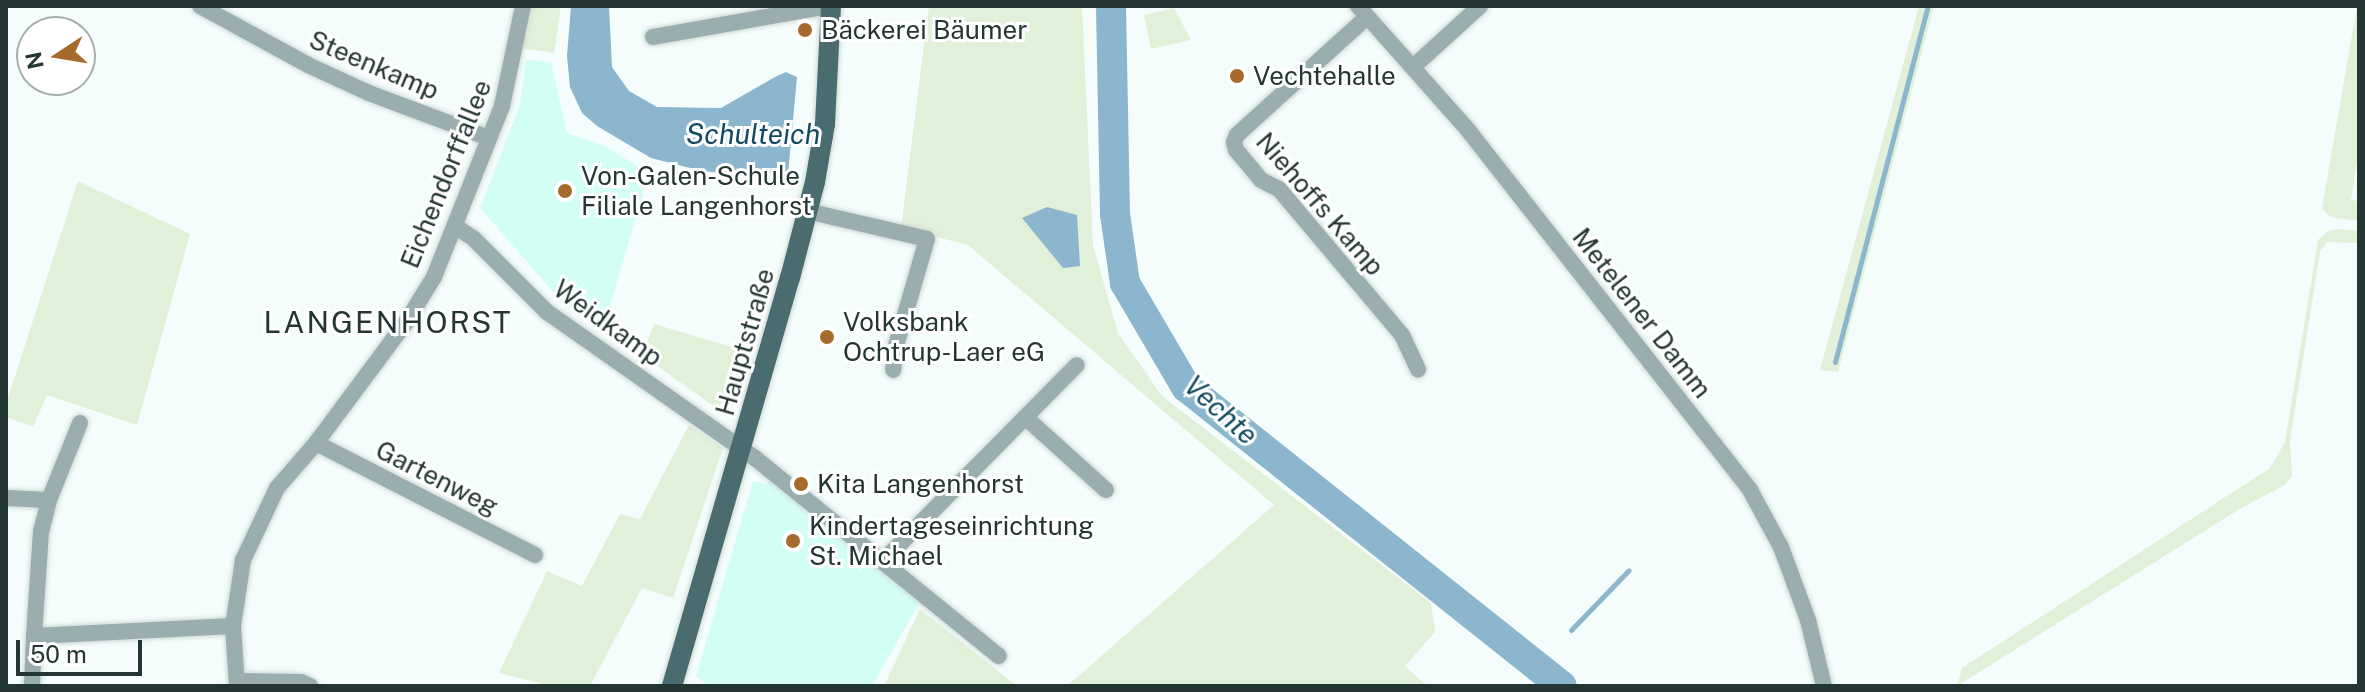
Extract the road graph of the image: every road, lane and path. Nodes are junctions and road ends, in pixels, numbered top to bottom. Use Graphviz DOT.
graph roads {
  1 [pos="200,6"];
  2 [pos="523,6"];
  3 [pos="829,6"];
  4 [pos="1480,6"];
  5 [pos="1362,11"];
  6 [pos="653,37"];
  7 [pos="1413,67"];
  8 [pos="489,138"];
  9 [pos="807,211"];
  10 [pos="455,226"];
  11 [pos="1077,365"];
  12 [pos="1418,369"];
  13 [pos="893,370"];
  14 [pos="1025,417"];
  15 [pos="80,423"];
  16 [pos="316,443"];
  17 [pos="741,448"];
  18 [pos="1106,490"];
  19 [pos="6,498"];
  20 [pos="49,500"];
  21 [pos="535,555"];
  22 [pos="884,560"];
  23 [pos="233,626"];
  24 [pos="34,636"];
  25 [pos="999,656"];
  26 [pos="237,683"];
  27 [pos="32,686"];
  28 [pos="310,686"];
  29 [pos="672,686"];
  30 [pos="1824,686"];
  1 -- 8 [label="street, Steenkamp"];
  2 -- 8 [label="street, Eichendorffallee"];
  3 -- 6 [label="street"];
  3 -- 9 [label="main road, Hauptstraße"];
  4 -- 7 [label="street"];
  5 -- 7 [label="street, Metelener Damm"];
  5 -- 12 [label="street, Niehoffs Kamp"];
  7 -- 30 [label="street, Metelener Damm"];
  8 -- 10 [label="street, Eichendorffallee"];
  9 -- 13 [label="street"];
  9 -- 17 [label="main road, Hauptstraße"];
  10 -- 16 [label="street, Eichendorffallee"];
  10 -- 17 [label="street, Weidkamp"];
  11 -- 14 [label="street"];
  14 -- 18 [label="street"];
  14 -- 22 [label="street"];
  15 -- 20 [label="street"];
  16 -- 21 [label="street, Gartenweg"];
  16 -- 23 [label="street, Eichendorffallee"];
  17 -- 22 [label="street, Weidkamp"];
  17 -- 29 [label="main road, Hauptstraße"];
  19 -- 20 [label="street"];
  20 -- 24 [label="street"];
  22 -- 25 [label="street, Weidkamp"];
  23 -- 24 [label="street"];
  23 -- 26 [label="street, Eichendorffallee"];
  24 -- 27 [label="street"];
  26 -- 28 [label="street"];
}
